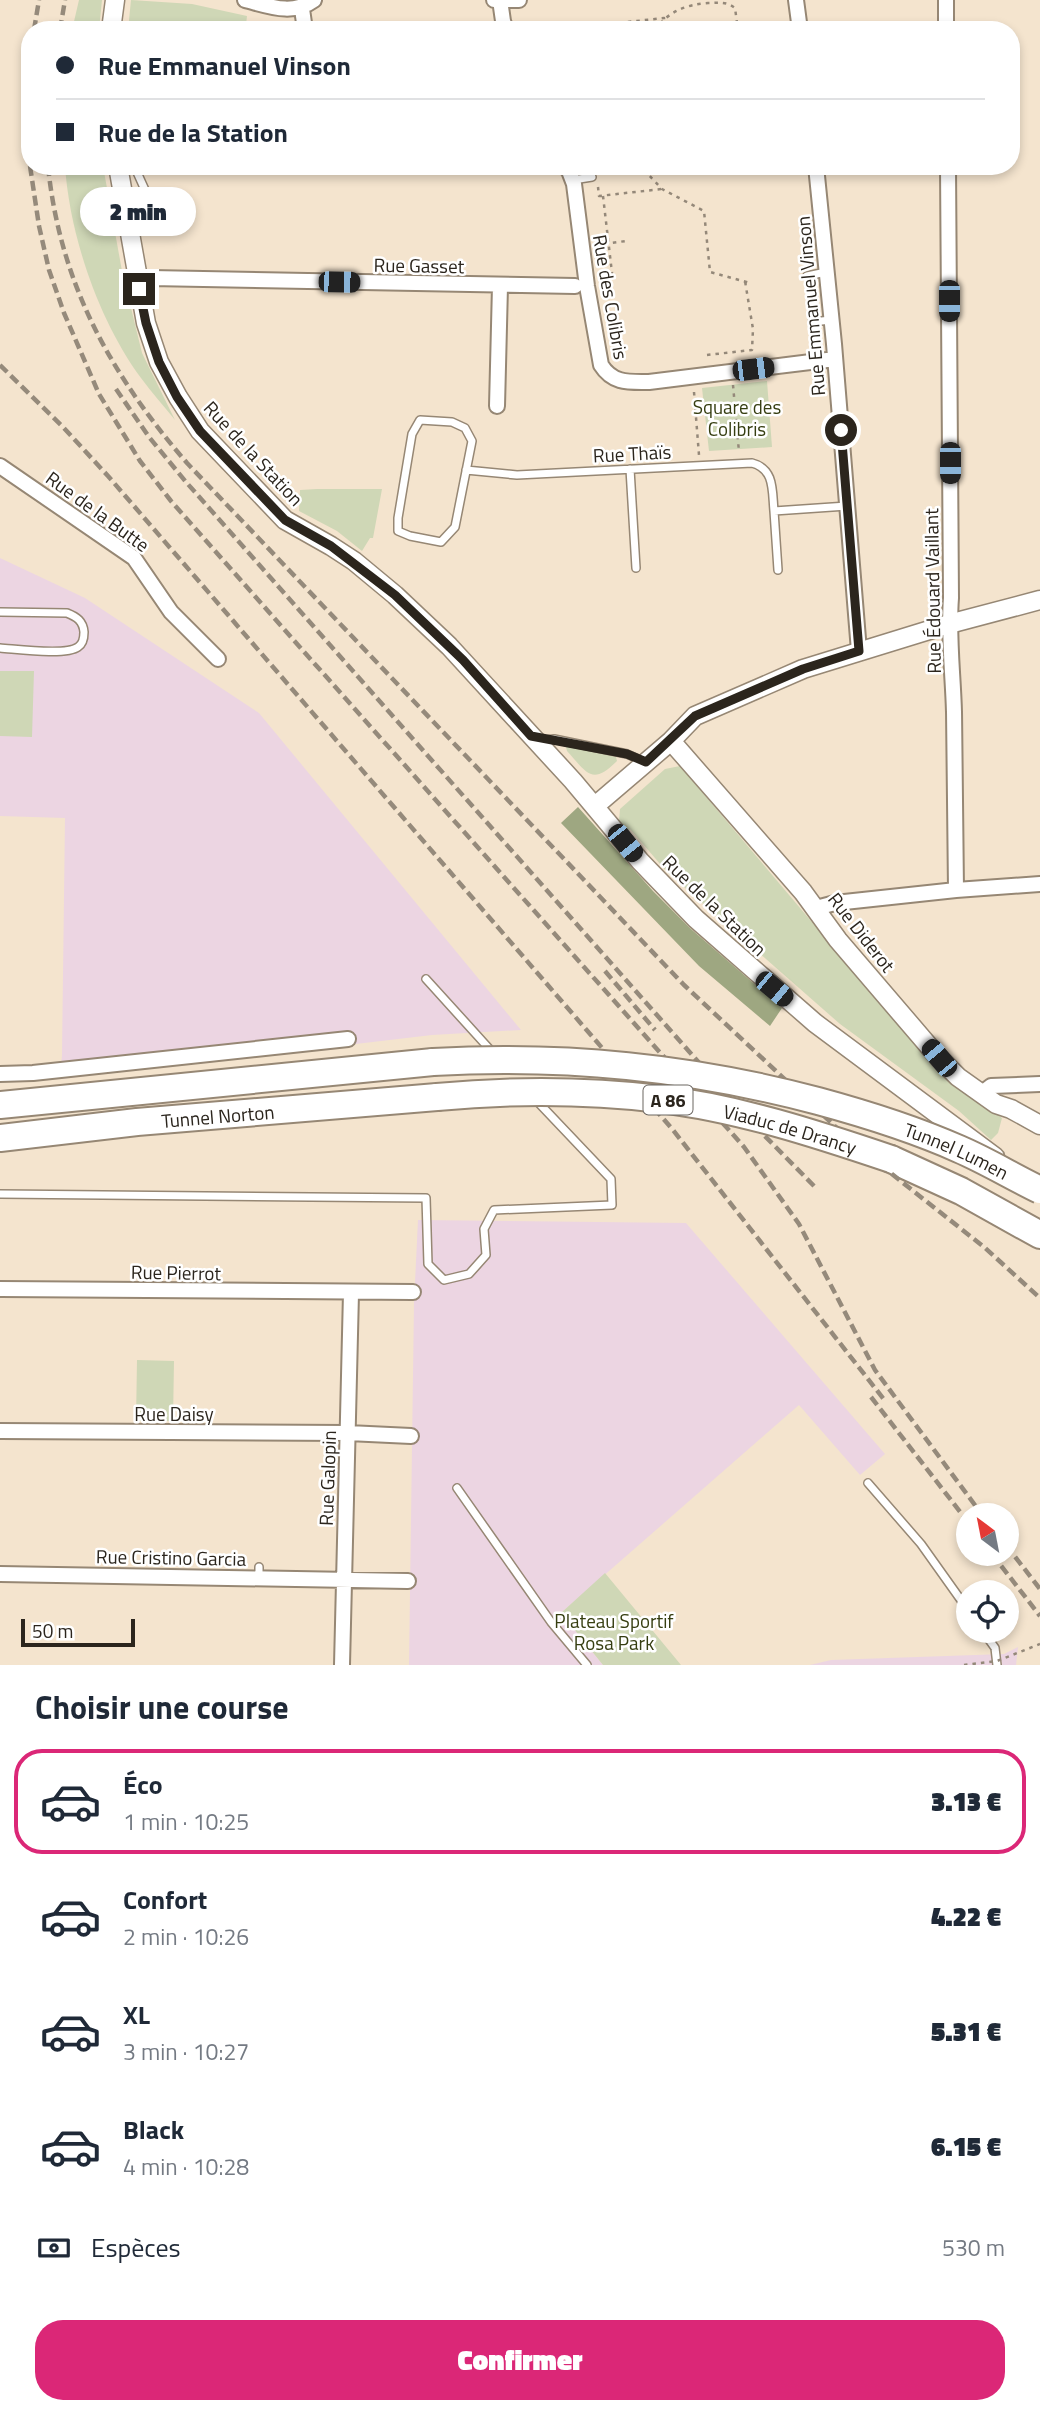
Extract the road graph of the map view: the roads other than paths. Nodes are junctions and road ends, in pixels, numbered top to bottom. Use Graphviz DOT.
graph roads {
  1 [pos="115,0"];
  2 [pos="245,0"];
  3 [pos="498,0"];
  4 [pos="519,0"];
  5 [pos="796,0"];
  6 [pos="946,0"];
  7 [pos="308,4"];
  8 [pos="112,21"];
  9 [pos="504,21"];
  10 [pos="799,21"];
  11 [pos="946,21"];
  12 [pos="119,175"];
  13 [pos="138,175"];
  14 [pos="570,175"];
  15 [pos="817,175"];
  16 [pos="948,175"];
  17 [pos="595,177"];
  18 [pos="572,180"];
  19 [pos="161,212"];
  20 [pos="826,272"];
  21 [pos="807,276"];
  22 [pos="137,281"];
  23 [pos="500,286"];
  24 [pos="575,286"];
  25 [pos="831,320"];
  26 [pos="812,322"];
  27 [pos="835,359"];
  28 [pos="497,406"];
  29 [pos="0,466"];
  30 [pos="466,470"];
  31 [pos="630,470"];
  32 [pos="847,506"];
  33 [pos="774,511"];
  34 [pos="636,568"];
  35 [pos="778,570"];
  36 [pos="1040,600"];
  37 [pos="0,612"];
  38 [pos="949,624"];
  39 [pos="0,648"];
  40 [pos="859,651"];
  41 [pos="218,659"];
  42 [pos="531,736"];
  43 [pos="671,741"];
  44 [pos="646,762"];
  45 [pos="595,807"];
  46 [pos="1040,884"];
  47 [pos="956,890"];
  48 [pos="816,908"];
  49 [pos="426,979"];
  50 [pos="348,1038"];
  51 [pos="433,1062"];
  52 [pos="507,1068"];
  53 [pos="0,1074"];
  54 [pos="516,1078"];
  55 [pos="1040,1084"];
  56 [pos="982,1093"];
  57 [pos="437,1097"];
  58 [pos="0,1105"];
  59 [pos="871,1115"];
  60 [pos="1040,1125"];
  61 [pos="0,1138"];
  62 [pos="1040,1190"];
  63 [pos="0,1195"];
  64 [pos="1040,1196"];
  65 [pos="1040,1235"];
  66 [pos="0,1289"];
  67 [pos="413,1292"];
  68 [pos="351,1293"];
  69 [pos="0,1431"];
  70 [pos="348,1433"];
  71 [pos="411,1436"];
  72 [pos="868,1483"];
  73 [pos="457,1488"];
  74 [pos="0,1574"];
  75 [pos="342,1579"];
  76 [pos="408,1581"];
  77 [pos="956,1593"];
  78 [pos="991,1643"];
  79 [pos="342,1665"];
  80 [pos="587,1665"];
  81 [pos="997,1665"];
  1 -- 8 [label="street"];
  2 -- 7 [label="street"];
  3 -- 4 [label="street"];
  3 -- 9 [label="street"];
  5 -- 10 [label="street"];
  6 -- 11 [label="street"];
  12 -- 22 [label="street, Rue de la Station"];
  13 -- 19 [label="lane"];
  14 -- 18 [label="street, Rue des Colibris"];
  15 -- 20 [label="street, Rue Emmanuel Vinson"];
  16 -- 38 [label="street, Rue Édouard Vaillant"];
  17 -- 18 [label="lane"];
  18 -- 27 [label="street, Rue des Colibris"];
  20 -- 21 [label="lane"];
  20 -- 25 [label="street, Rue Emmanuel Vinson"];
  22 -- 23 [label="street, Rue Gasset"];
  22 -- 42 [label="street, Rue de la Station"];
  23 -- 24 [label="street, Rue Gasset"];
  23 -- 28 [label="street"];
  25 -- 26 [label="lane"];
  25 -- 27 [label="street, Rue Emmanuel Vinson"];
  27 -- 32 [label="street, Rue Emmanuel Vinson"];
  29 -- 41 [label="street, Rue de la Butte"];
  30 -- 30 [label="lane"];
  30 -- 31 [label="lane, Rue Thaïs"];
  31 -- 33 [label="lane, Rue Thaïs"];
  31 -- 34 [label="lane"];
  32 -- 33 [label="lane"];
  32 -- 40 [label="street, Rue Emmanuel Vinson"];
  33 -- 35 [label="lane"];
  36 -- 38 [label="street"];
  37 -- 39 [label="lane"];
  38 -- 40 [label="street"];
  38 -- 47 [label="street, Rue Édouard Vaillant"];
  40 -- 43 [label="street"];
  42 -- 44 [label="lane"];
  42 -- 45 [label="street, Rue de la Station"];
  43 -- 44 [label="street"];
  43 -- 48 [label="street, Rue Diderot"];
  44 -- 45 [label="street"];
  45 -- 64 [label="street, Rue de la Station"];
  46 -- 47 [label="street"];
  47 -- 48 [label="street"];
  48 -- 56 [label="street, Rue Diderot"];
  49 -- 52 [label="lane"];
  50 -- 53 [label="street"];
  51 -- 58 [label="highway, Tunnel Norton / A 86"];
  51 -- 59 [label="highway, Viaduc de Drancy / A 86, bridge"];
  54 -- 63 [label="lane"];
  55 -- 56 [label="street"];
  56 -- 60 [label="street, Rue Diderot"];
  57 -- 61 [label="highway, Tunnel Norton / A 86"];
  57 -- 65 [label="highway, Viaduc de Drancy / A 86, bridge"];
  59 -- 62 [label="highway, Tunnel Lumen / A 86, bridge"];
  66 -- 68 [label="street, Rue Pierrot"];
  67 -- 68 [label="street, Rue Pierrot"];
  68 -- 70 [label="street, Rue Galopin"];
  69 -- 70 [label="street, Rue Daisy"];
  70 -- 71 [label="street, Rue Daisy"];
  70 -- 75 [label="street, Rue Galopin"];
  72 -- 77 [label="lane"];
  73 -- 80 [label="lane"];
  74 -- 75 [label="street, Rue Cristino Garcia"];
  75 -- 76 [label="street, Rue Cristino Garcia"];
  75 -- 79 [label="street, Rue Galopin"];
  78 -- 81 [label="lane"];
}
